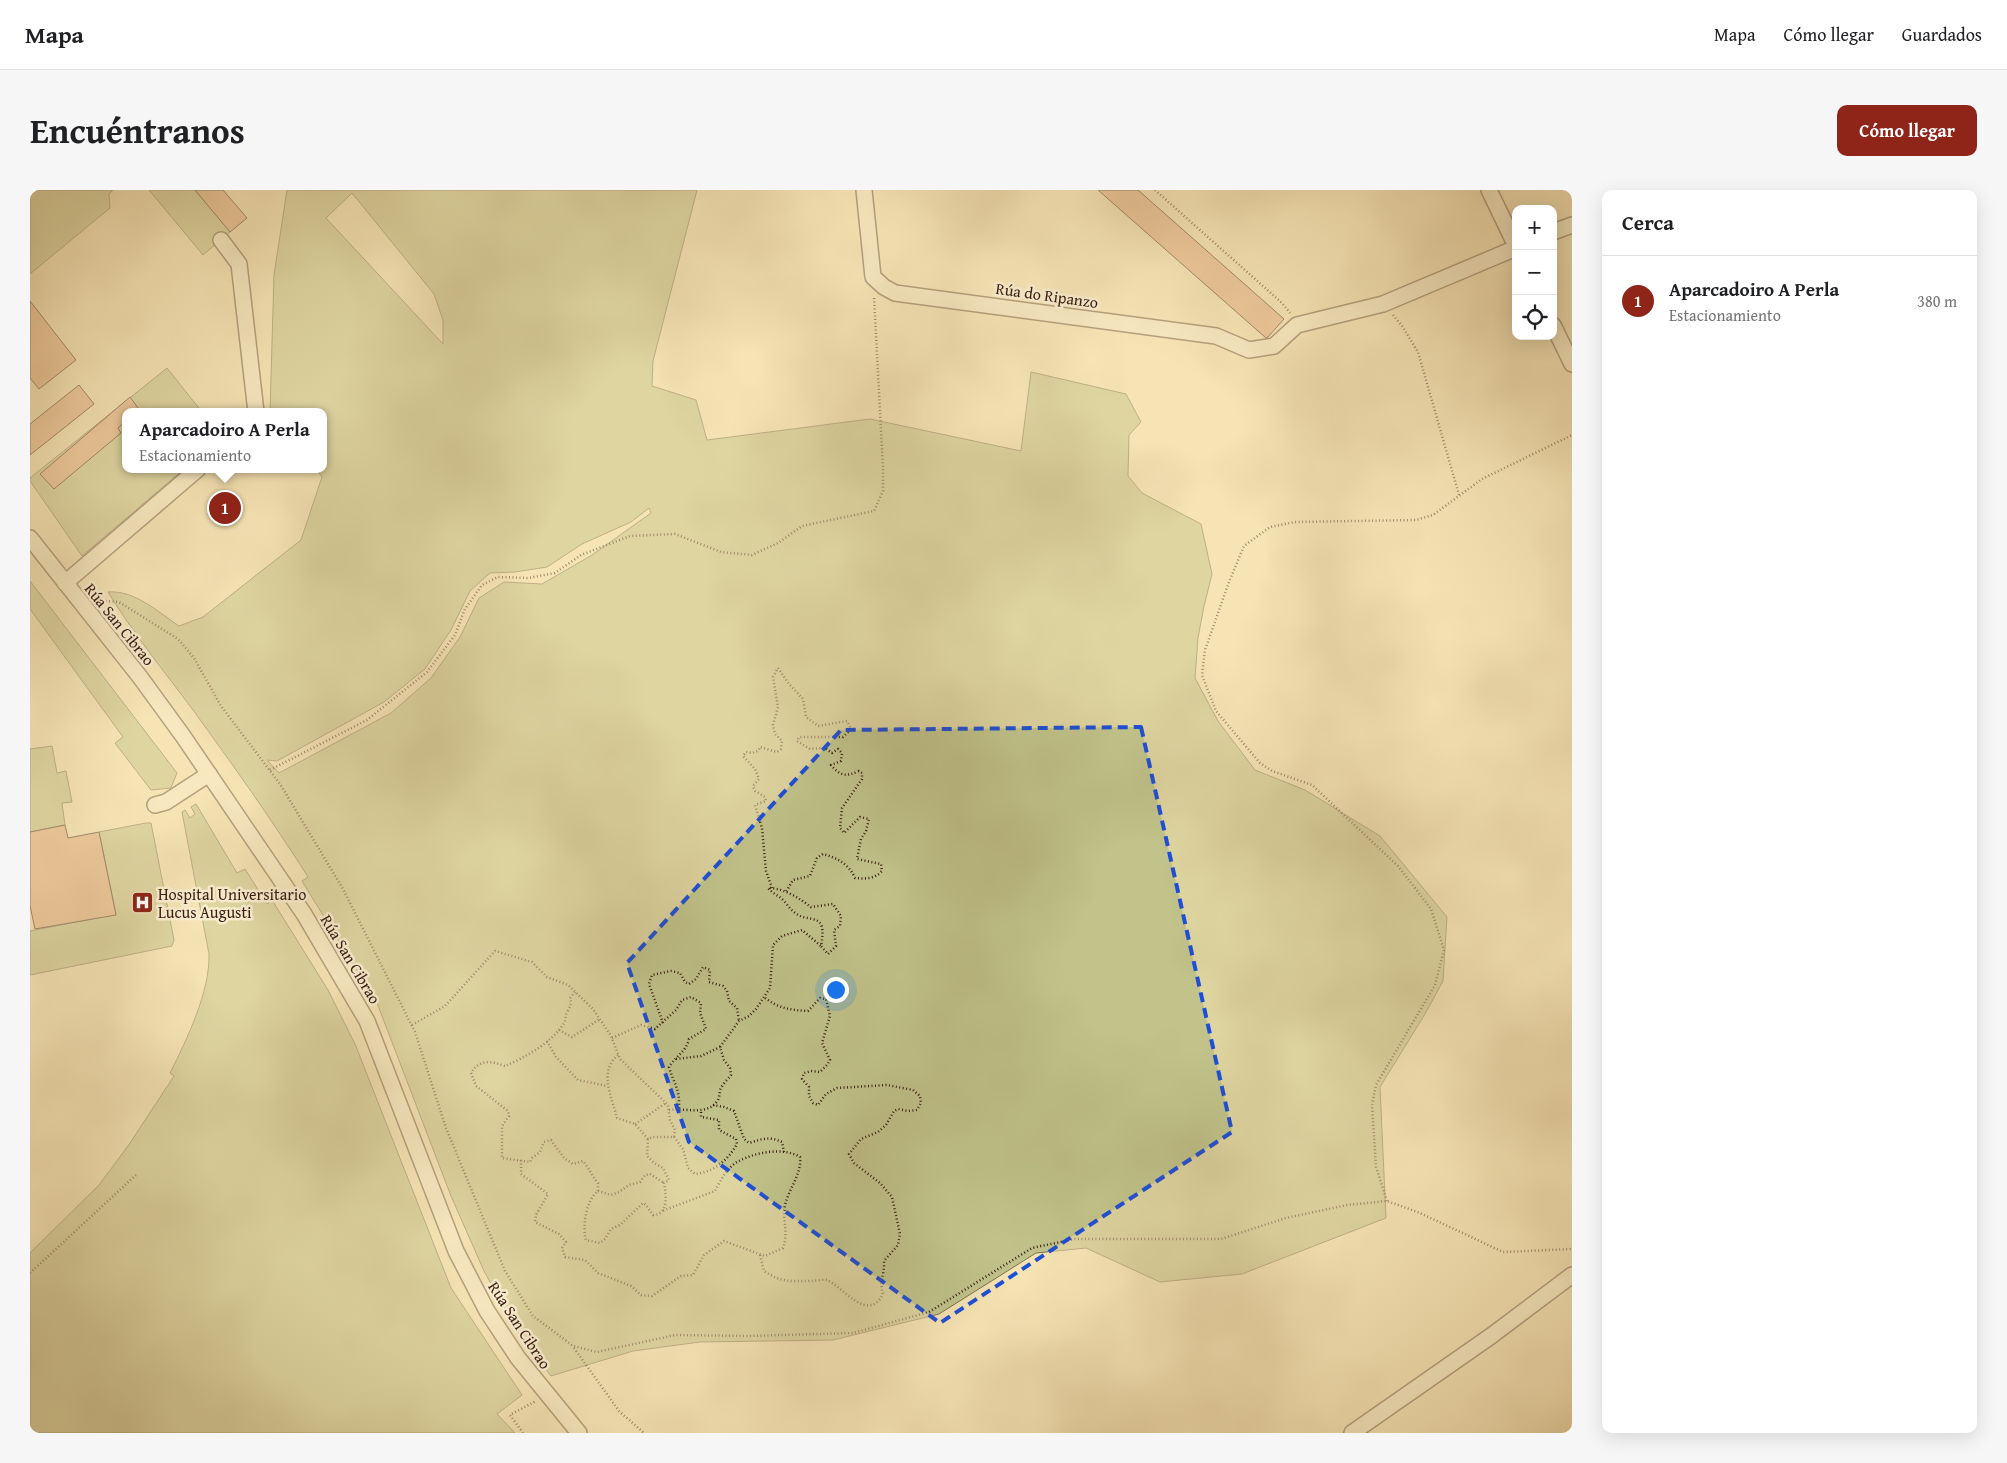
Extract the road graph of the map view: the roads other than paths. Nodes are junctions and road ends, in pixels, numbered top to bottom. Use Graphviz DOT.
graph roads {
  1 [pos="864,190"];
  2 [pos="1489,190"];
  3 [pos="1572,224"];
  4 [pos="1557,230"];
  5 [pos="1512,239"];
  6 [pos="221,240"];
  7 [pos="1512,249"];
  8 [pos="1557,333"];
  9 [pos="1572,364"];
  10 [pos="256,408"];
  11 [pos="193,473"];
  12 [pos="30,538"];
  13 [pos="65,583"];
  14 [pos="209,774"];
  15 [pos="154,806"];
  16 [pos="1572,1275"];
  17 [pos="579,1433"];
  18 [pos="1352,1433"];
  1 -- 7 [label="street, Rúa do Ripanzo"];
  2 -- 5 [label="street"];
  3 -- 4 [label="street"];
  6 -- 10 [label="street"];
  8 -- 9 [label="street"];
  11 -- 13 [label="street"];
  12 -- 13 [label="street, Rúa San Cibrao"];
  13 -- 14 [label="street, Rúa San Cibrao"];
  14 -- 15 [label="street"];
  14 -- 17 [label="street, Rúa San Cibrao"];
  16 -- 18 [label="street"];
}
